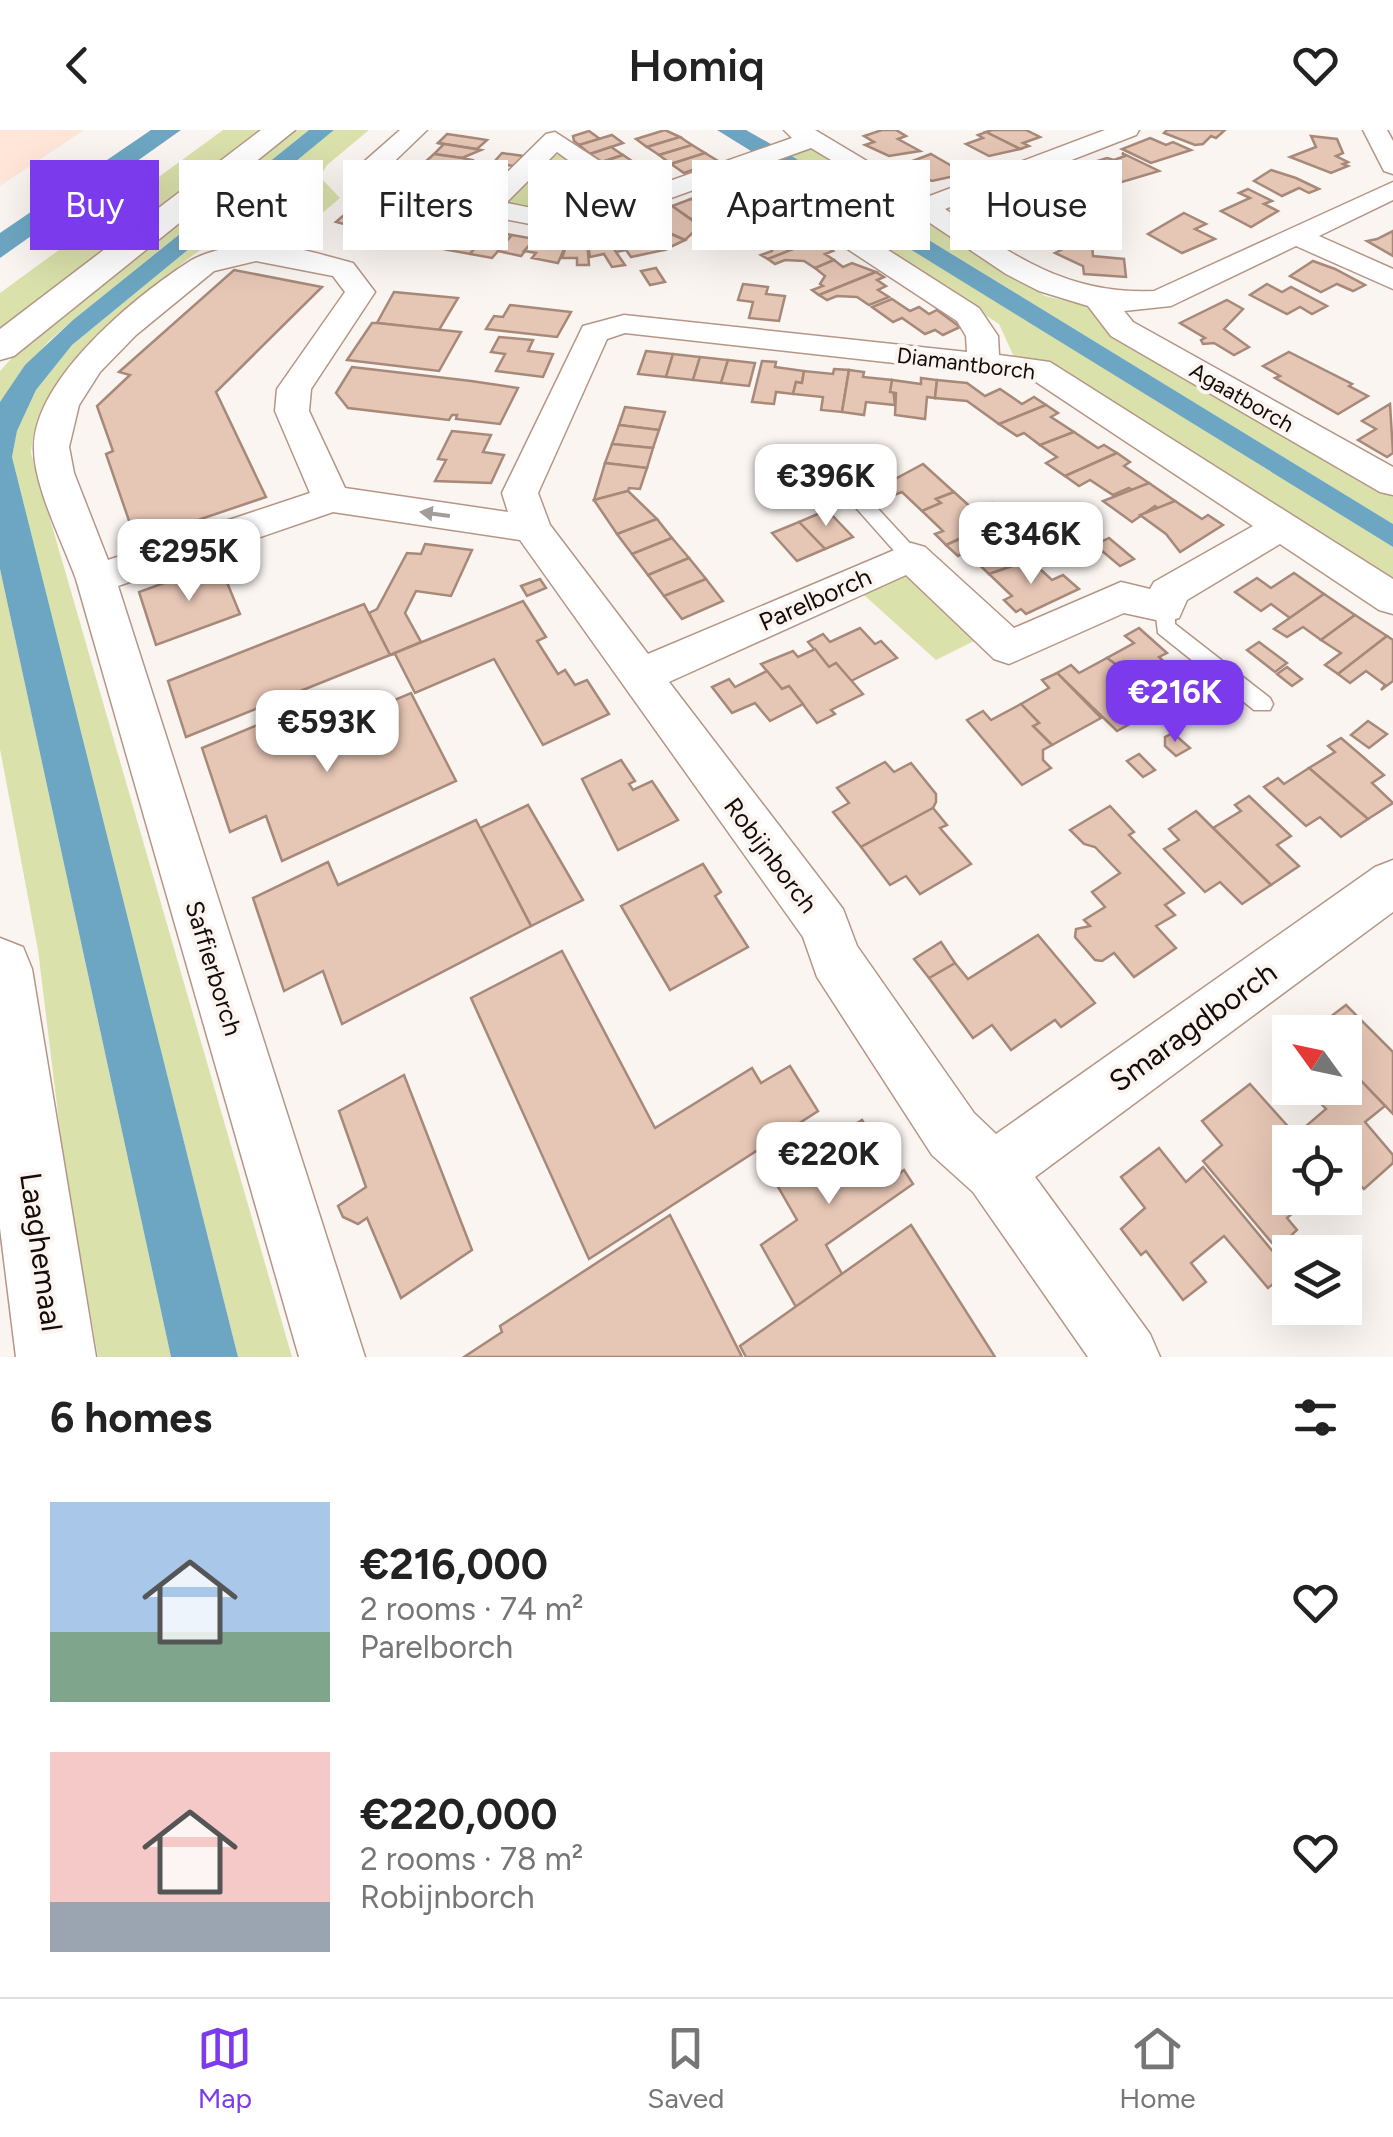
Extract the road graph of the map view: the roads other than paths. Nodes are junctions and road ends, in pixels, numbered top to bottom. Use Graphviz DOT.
graph roads {
  1 [pos="280,130"];
  2 [pos="414,130"];
  3 [pos="1127,130"];
  4 [pos="1375,130"];
  5 [pos="555,134"];
  6 [pos="800,139"];
  7 [pos="381,160"];
  8 [pos="589,160"];
  9 [pos="753,160"];
  10 [pos="837,160"];
  11 [pos="1393,166"];
  12 [pos="508,184"];
  13 [pos="1393,190"];
  14 [pos="930,205"];
  15 [pos="1378,205"];
  16 [pos="930,213"];
  17 [pos="1297,236"];
  18 [pos="874,250"];
  19 [pos="1393,280"];
  20 [pos="1100,300"];
  21 [pos="594,333"];
  22 [pos="0,348"];
  23 [pos="984,364"];
  24 [pos="825,462"];
  25 [pos="1393,483"];
  26 [pos="331,499"];
  27 [pos="1282,526"];
  28 [pos="532,529"];
  29 [pos="911,557"];
  30 [pos="96,580"];
  31 [pos="1393,599"];
  32 [pos="1165,607"];
  33 [pos="638,677"];
  34 [pos="1262,704"];
  35 [pos="1393,883"];
  36 [pos="0,968"];
  37 [pos="994,1171"];
  38 [pos="56,1357"];
  39 [pos="332,1357"];
  40 [pos="1127,1357"];
  1 -- 22 [label="main road"];
  2 -- 7 [label="street"];
  3 -- 14 [label="street"];
  4 -- 11 [label="street"];
  5 -- 8 [label="street"];
  5 -- 12 [label="street"];
  6 -- 9 [label="street"];
  6 -- 10 [label="street"];
  13 -- 15 [label="street"];
  15 -- 17 [label="street"];
  16 -- 20 [label="street"];
  17 -- 19 [label="street"];
  17 -- 20 [label="street"];
  18 -- 23 [label="street"];
  20 -- 25 [label="street, Agaatborch"];
  21 -- 23 [label="street, Diamantborch"];
  21 -- 28 [label="street, Robijnborch"];
  23 -- 27 [label="street, Diamantborch"];
  24 -- 29 [label="lane"];
  28 -- 26 [label="street, one-way"];
  26 -- 30 [label="street"];
  26 -- 30 [label="street, Saffierborch"];
  27 -- 31 [label="street, Diamantborch"];
  27 -- 32 [label="street"];
  28 -- 33 [label="street, Robijnborch"];
  29 -- 32 [label="street"];
  29 -- 33 [label="street, Parelborch"];
  30 -- 39 [label="street, Saffierborch"];
  32 -- 34 [label="lane"];
  33 -- 37 [label="street, Robijnborch"];
  35 -- 37 [label="street, Smaragdborch"];
  36 -- 38 [label="main road, Laaghemaal"];
  37 -- 40 [label="street, Robijnborch"];
}
